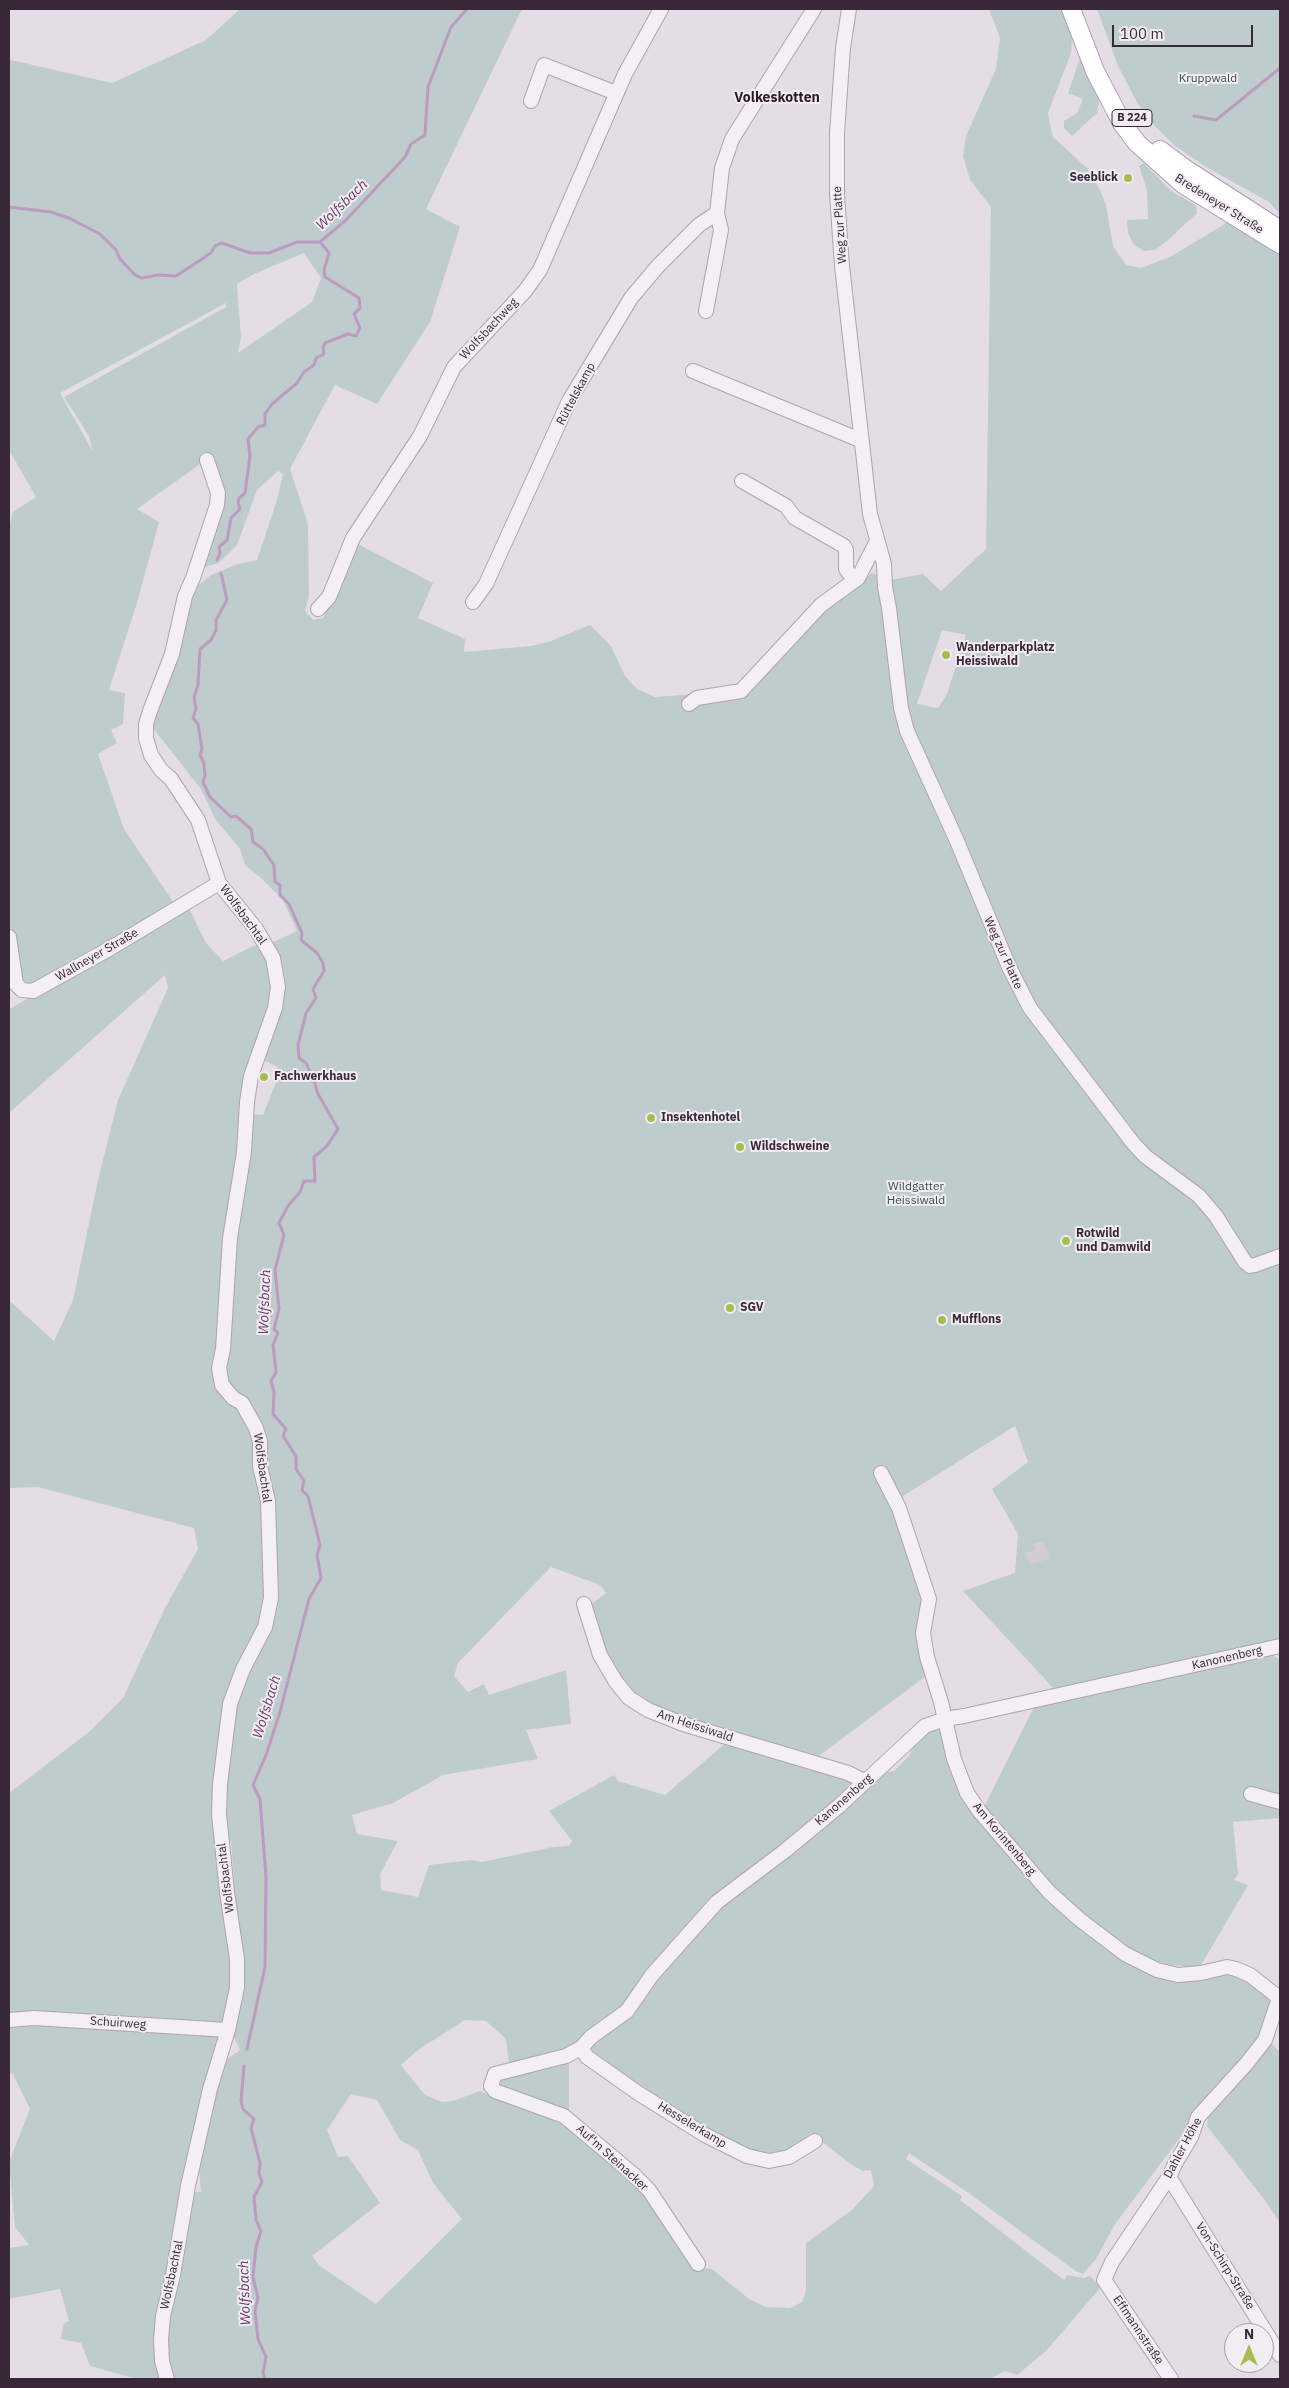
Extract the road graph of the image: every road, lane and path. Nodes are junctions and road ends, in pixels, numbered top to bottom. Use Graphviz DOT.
graph roads {
  1 [pos="661,9"];
  2 [pos="814,9"];
  3 [pos="849,9"];
  4 [pos="1071,9"];
  5 [pos="1082,9"];
  6 [pos="616,93"];
  7 [pos="531,101"];
  8 [pos="716,212"];
  9 [pos="1280,230"];
  10 [pos="1280,244"];
  11 [pos="706,311"];
  12 [pos="693,371"];
  13 [pos="860,440"];
  14 [pos="207,460"];
  15 [pos="742,481"];
  16 [pos="877,541"];
  17 [pos="858,578"];
  18 [pos="474,602"];
  19 [pos="318,609"];
  20 [pos="689,704"];
  21 [pos="218,883"];
  22 [pos="9,937"];
  23 [pos="1280,1256"];
  24 [pos="881,1473"];
  25 [pos="584,1604"];
  26 [pos="1280,1646"];
  27 [pos="945,1719"];
  28 [pos="864,1781"];
  29 [pos="1252,1794"];
  30 [pos="1280,1802"];
  31 [pos="1279,1996"];
  32 [pos="9,2020"];
  33 [pos="228,2030"];
  34 [pos="581,2048"];
  35 [pos="495,2091"];
  36 [pos="815,2141"];
  37 [pos="1169,2177"];
  38 [pos="698,2264"];
  39 [pos="1104,2280"];
  40 [pos="1280,2355"];
  41 [pos="167,2379"];
  42 [pos="1171,2379"];
  1 -- 6 [label="street, Wolfsbachweg"];
  2 -- 8 [label="street"];
  3 -- 13 [label="street, Weg zur Platte"];
  4 -- 10 [label="main road, Bredeneyer Straße / B 224"];
  5 -- 9 [label="main road, Bredeneyer Straße / B 224"];
  6 -- 7 [label="street"];
  6 -- 19 [label="street, Wolfsbachweg"];
  8 -- 11 [label="street"];
  8 -- 18 [label="street, Rüttelskamp"];
  12 -- 13 [label="street"];
  13 -- 16 [label="street, Weg zur Platte"];
  14 -- 21 [label="street, Wolfsbachtal"];
  15 -- 17 [label="street"];
  16 -- 17 [label="street"];
  16 -- 23 [label="street, Weg zur Platte"];
  17 -- 20 [label="street"];
  21 -- 22 [label="street, Wallneyer Straße"];
  21 -- 33 [label="street, Wolfsbachtal"];
  24 -- 27 [label="street, Am Korintenberg"];
  25 -- 28 [label="street, Am Heissiwald"];
  26 -- 27 [label="street, Kanonenberg"];
  27 -- 28 [label="street, Kanonenberg"];
  27 -- 31 [label="street, Am Korintenberg"];
  28 -- 34 [label="street, Kanonenberg"];
  29 -- 30 [label="street"];
  31 -- 37 [label="street, Dahler Höhe"];
  32 -- 33 [label="street, Schuirweg"];
  33 -- 41 [label="street, Wolfsbachtal"];
  34 -- 35 [label="street, Kanonenberg"];
  34 -- 36 [label="street, Hesselerkamp"];
  35 -- 38 [label="street, Auf'm Steinacker"];
  37 -- 39 [label="street, Dahler Höhe"];
  37 -- 40 [label="street, Von-Schirp-Straße"];
  39 -- 42 [label="street, Effmannstraße"];
}
